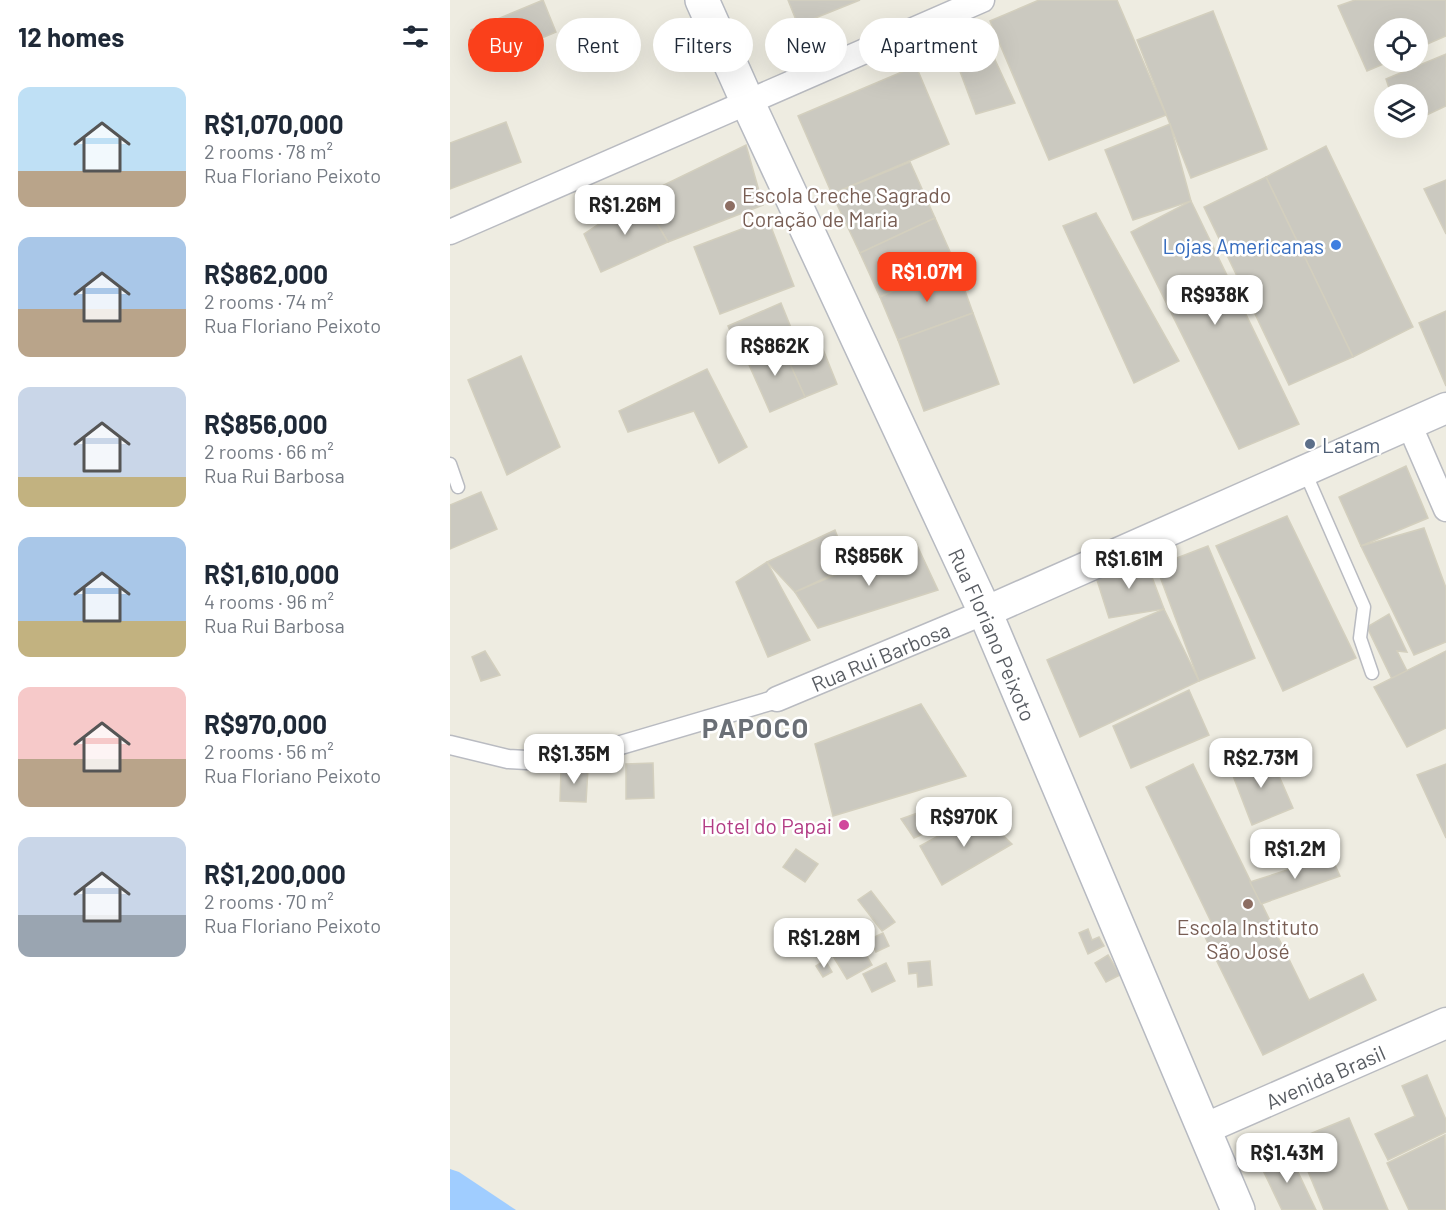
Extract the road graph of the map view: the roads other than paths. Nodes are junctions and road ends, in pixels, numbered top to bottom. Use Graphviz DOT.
graph roads {
  1 [pos="702,0"];
  2 [pos="982,0"];
  3 [pos="747,101"];
  4 [pos="450,232"];
  5 [pos="1446,408"];
  6 [pos="1409,424"];
  7 [pos="450,464"];
  8 [pos="1304,471"];
  9 [pos="458,487"];
  10 [pos="1446,509"];
  11 [pos="985,612"];
  12 [pos="1372,673"];
  13 [pos="777,699"];
  14 [pos="450,745"];
  15 [pos="1446,1023"];
  16 [pos="1204,1129"];
  17 [pos="1238,1210"];
  1 -- 3 [label="main road, Rua Floriano Peixoto"];
  2 -- 3 [label="street"];
  3 -- 4 [label="street"];
  3 -- 11 [label="main road, Rua Floriano Peixoto"];
  5 -- 6 [label="street, Rua Rui Barbosa"];
  6 -- 8 [label="street, Rua Rui Barbosa"];
  6 -- 10 [label="street"];
  7 -- 9 [label="lane"];
  8 -- 11 [label="street, Rua Rui Barbosa"];
  8 -- 12 [label="lane"];
  11 -- 13 [label="street, Rua Rui Barbosa"];
  11 -- 16 [label="main road, Rua Floriano Peixoto"];
  13 -- 14 [label="street"];
  15 -- 16 [label="street, Avenida Brasil"];
  16 -- 17 [label="main road, Rua Floriano Peixoto"];
}
